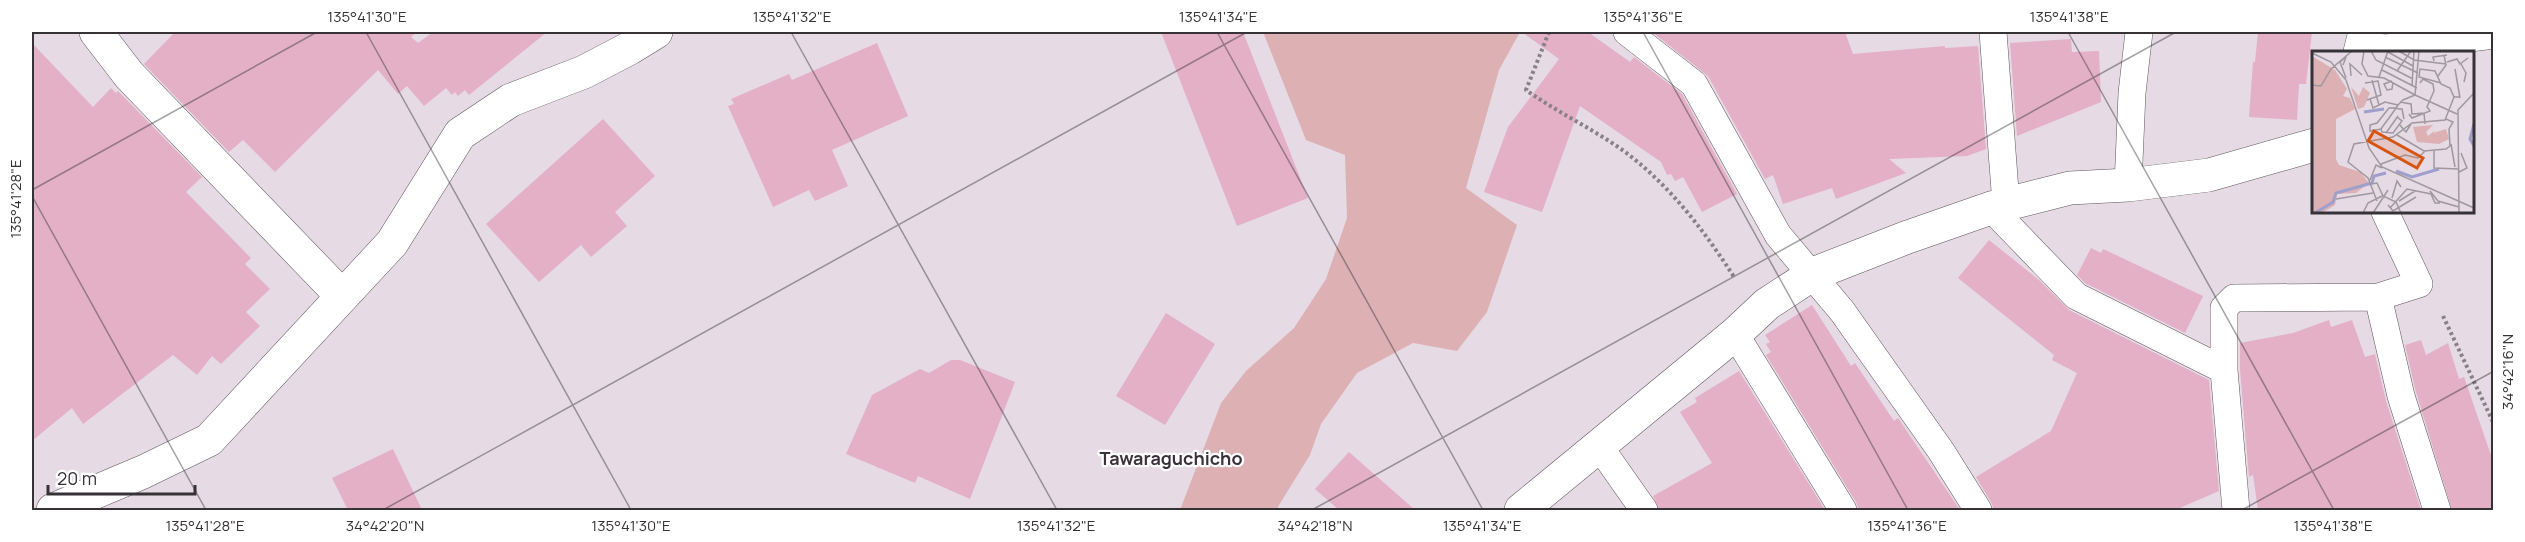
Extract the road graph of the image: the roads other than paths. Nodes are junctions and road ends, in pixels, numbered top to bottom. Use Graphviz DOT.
graph roads {
  1 [pos="96,32"];
  2 [pos="656,32"];
  3 [pos="1627,32"];
  4 [pos="1993,32"];
  5 [pos="2139,32"];
  6 [pos="2493,35"];
  7 [pos="2362,43"];
  8 [pos="2312,145"];
  9 [pos="2128,184"];
  10 [pos="1998,206"];
  11 [pos="2385,213"];
  12 [pos="1813,274"];
  13 [pos="342,296"];
  14 [pos="2378,297"];
  15 [pos="1746,324"];
  16 [pos="2224,369"];
  17 [pos="1599,446"];
  18 [pos="53,510"];
  19 [pos="1521,510"];
  20 [pos="1644,510"];
  21 [pos="1844,510"];
  22 [pos="1978,510"];
  23 [pos="2236,510"];
  24 [pos="2437,510"];
  1 -- 13 [label="street"];
  2 -- 13 [label="street"];
  3 -- 12 [label="lane"];
  4 -- 10 [label="lane"];
  5 -- 9 [label="lane"];
  6 -- 7 [label="lane"];
  8 -- 9 [label="street"];
  9 -- 10 [label="street"];
  10 -- 12 [label="street"];
  10 -- 16 [label="lane"];
  11 -- 14 [label="lane"];
  12 -- 15 [label="street"];
  12 -- 22 [label="lane"];
  13 -- 18 [label="street"];
  14 -- 16 [label="lane"];
  14 -- 24 [label="lane"];
  15 -- 17 [label="street"];
  15 -- 21 [label="lane"];
  16 -- 23 [label="lane"];
  17 -- 19 [label="street"];
  17 -- 20 [label="lane"];
}
